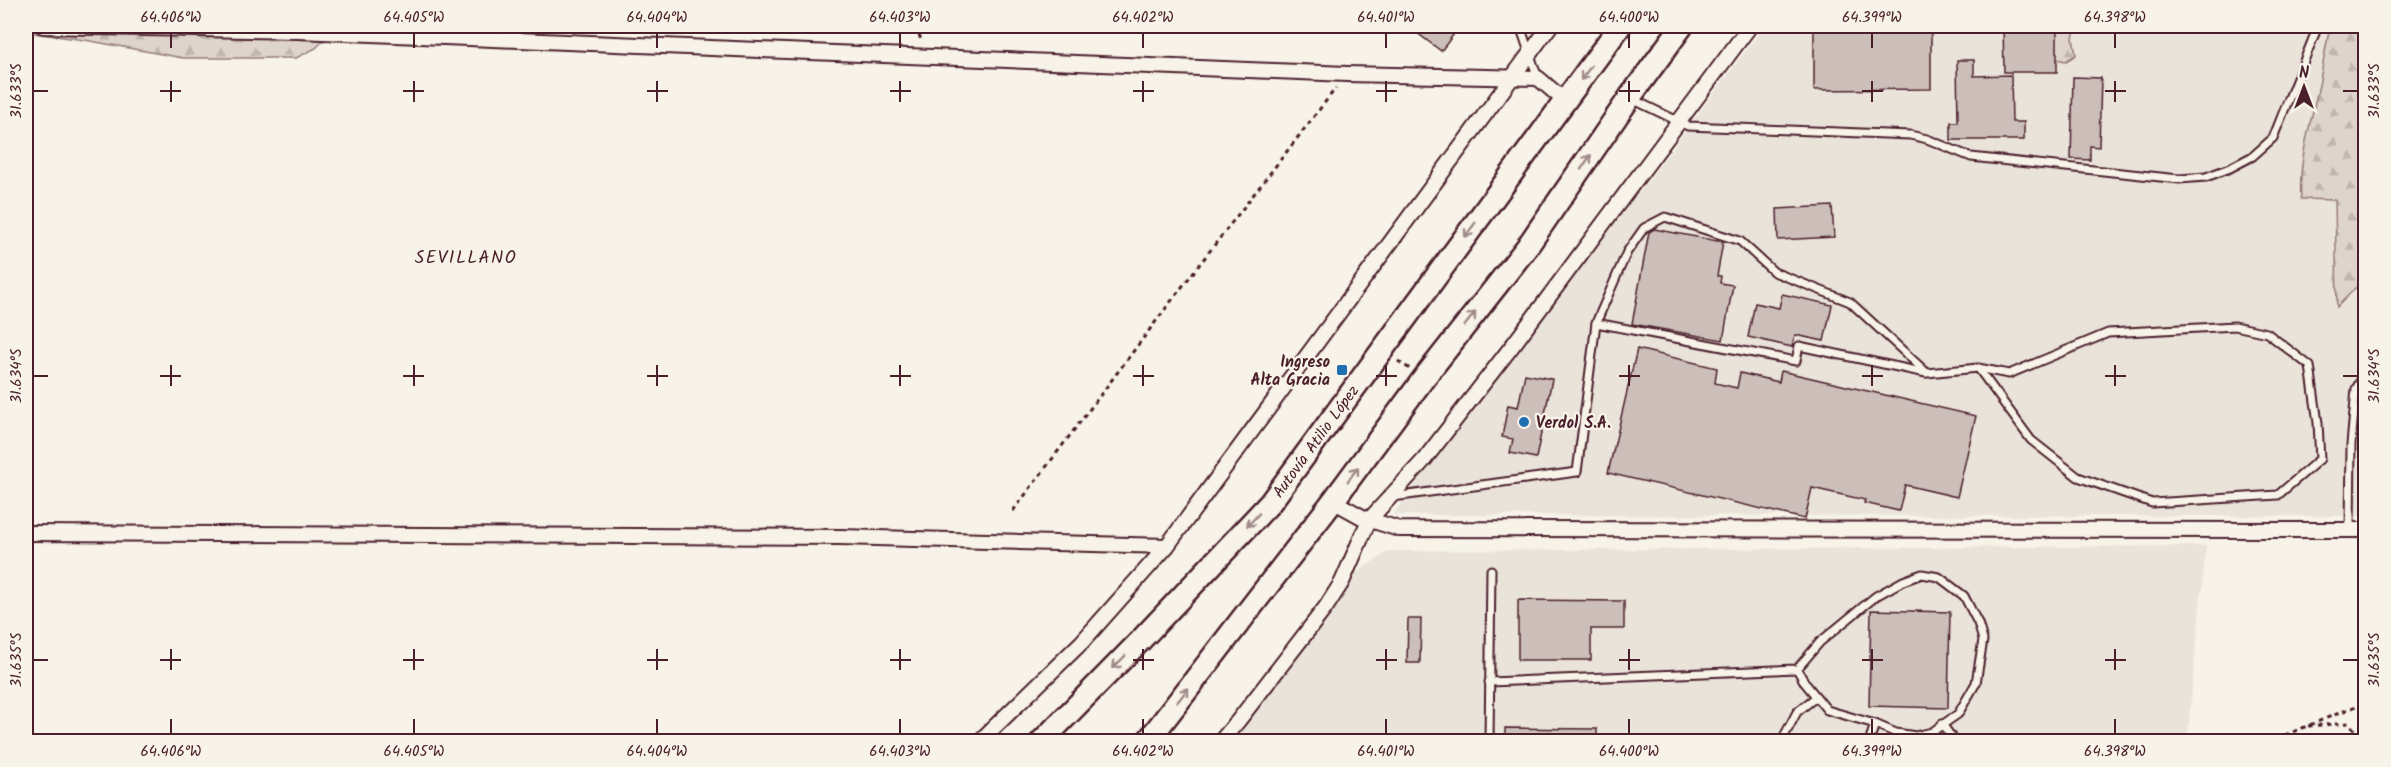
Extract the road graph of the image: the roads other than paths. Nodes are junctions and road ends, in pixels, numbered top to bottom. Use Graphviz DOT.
graph roads {
  1 [pos="43,26"];
  2 [pos="1518,26"];
  3 [pos="1550,26"];
  4 [pos="1620,26"];
  5 [pos="1683,26"];
  6 [pos="1750,26"];
  7 [pos="2318,26"];
  8 [pos="1528,55"];
  9 [pos="1511,78"];
  10 [pos="1538,78"];
  11 [pos="1630,97"];
  12 [pos="1565,101"];
  13 [pos="1679,122"];
  14 [pos="1596,323"];
  15 [pos="1978,368"];
  16 [pos="2366,371"];
  17 [pos="1927,373"];
  18 [pos="1390,497"];
  19 [pos="1333,501"];
  20 [pos="1370,520"];
  21 [pos="2350,530"];
  22 [pos="2366,530"];
  23 [pos="26,533"];
  24 [pos="1167,546"];
  25 [pos="1491,570"];
  26 [pos="1797,669"];
  27 [pos="1489,682"];
  28 [pos="1816,697"];
  29 [pos="1875,724"];
  30 [pos="1942,724"];
  31 [pos="979,741"];
  32 [pos="1041,741"];
  33 [pos="1147,741"];
  34 [pos="1220,741"];
  35 [pos="1489,741"];
  36 [pos="1781,741"];
  37 [pos="1869,741"];
  38 [pos="1955,741"];
  1 -- 9 [label="street"];
  2 -- 8 [label="lane"];
  3 -- 8 [label="street"];
  4 -- 12 [label="main road, Autovía Atilio López, one-way"];
  5 -- 11 [label="main road"];
  6 -- 13 [label="street"];
  7 -- 13 [label="lane"];
  8 -- 9 [label="street"];
  8 -- 10 [label="lane"];
  9 -- 10 [label="street"];
  9 -- 24 [label="street"];
  10 -- 12 [label="street"];
  11 -- 13 [label="lane"];
  19 -- 11 [label="main road, one-way"];
  12 -- 32 [label="main road, Autovía Atilio López, one-way"];
  13 -- 18 [label="street"];
  14 -- 17 [label="lane"];
  14 -- 17 [label="lane"];
  14 -- 18 [label="lane"];
  15 -- 15 [label="lane"];
  15 -- 17 [label="lane"];
  16 -- 21 [label="lane"];
  18 -- 20 [label="street"];
  19 -- 20 [label="street"];
  33 -- 19 [label="main road, one-way"];
  20 -- 21 [label="street"];
  20 -- 34 [label="street"];
  21 -- 22 [label="street"];
  23 -- 24 [label="street"];
  24 -- 31 [label="street"];
  25 -- 27 [label="lane"];
  26 -- 27 [label="lane"];
  26 -- 28 [label="lane"];
  26 -- 30 [label="lane"];
  27 -- 35 [label="lane"];
  28 -- 29 [label="lane"];
  28 -- 36 [label="lane"];
  29 -- 30 [label="lane"];
  29 -- 37 [label="lane"];
  30 -- 38 [label="lane"];
}
